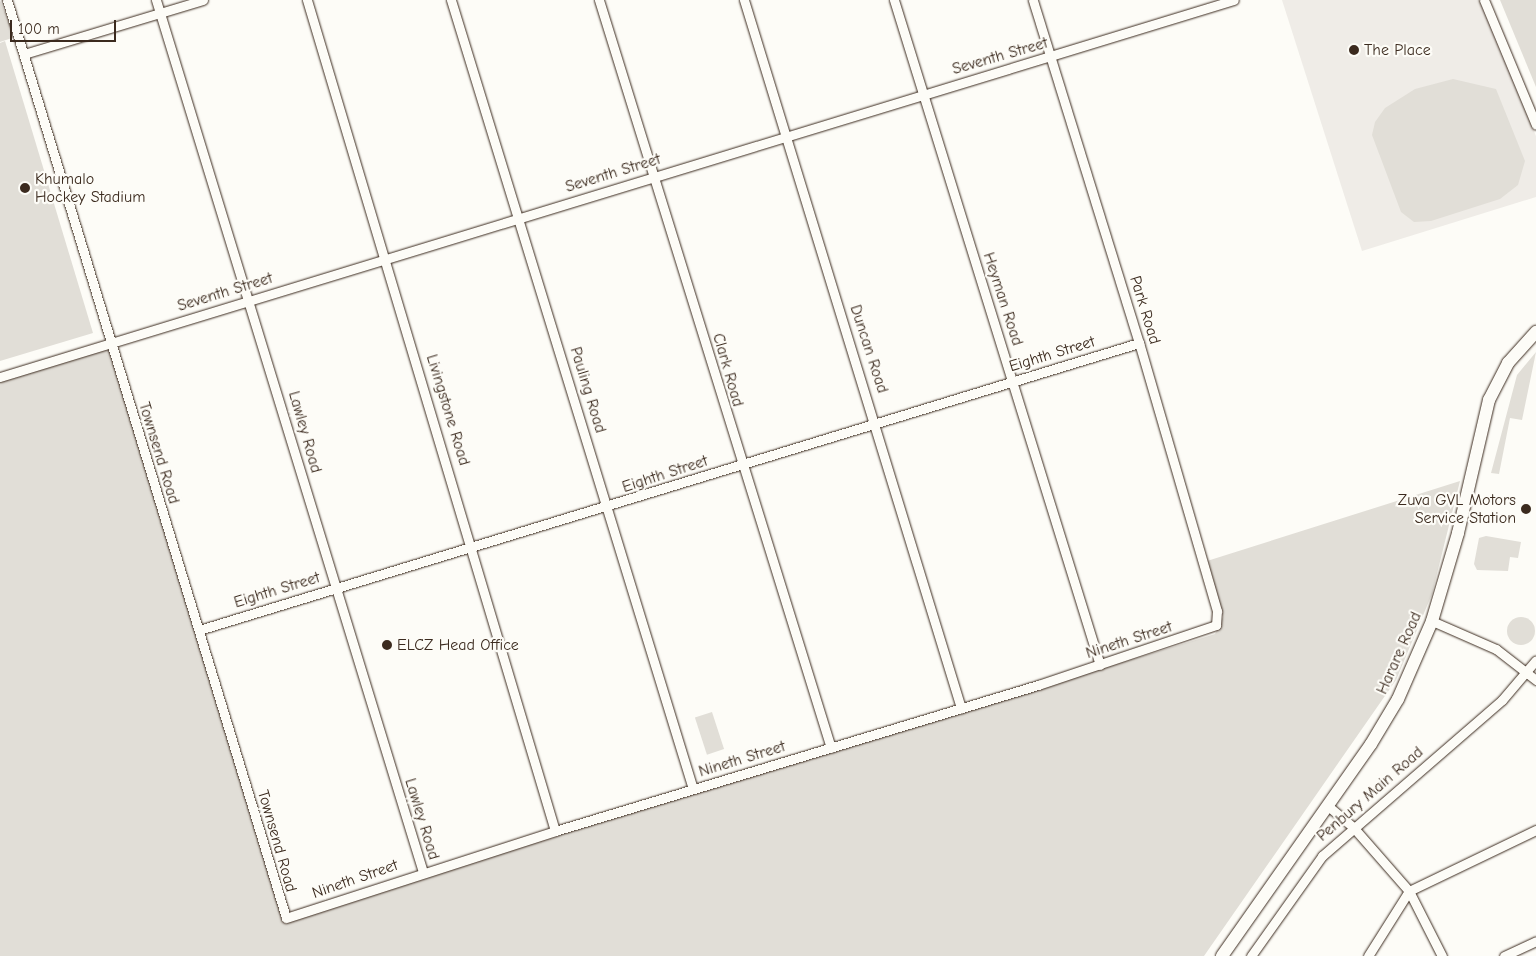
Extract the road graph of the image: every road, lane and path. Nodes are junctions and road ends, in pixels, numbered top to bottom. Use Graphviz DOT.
graph roads {
  1 [pos="7,0"];
  2 [pos="156,0"];
  3 [pos="203,0"];
  4 [pos="308,0"];
  5 [pos="451,0"];
  6 [pos="599,0"];
  7 [pos="744,0"];
  8 [pos="894,0"];
  9 [pos="1033,0"];
  10 [pos="1234,0"];
  11 [pos="1484,0"];
  12 [pos="160,13"];
  13 [pos="24,54"];
  14 [pos="1050,56"];
  15 [pos="922,94"];
  16 [pos="1536,125"];
  17 [pos="786,137"];
  18 [pos="656,176"];
  19 [pos="520,217"];
  20 [pos="385,258"];
  21 [pos="251,300"];
  22 [pos="1536,332"];
  23 [pos="1139,342"];
  24 [pos="110,343"];
  25 [pos="0,377"];
  26 [pos="1013,382"];
  27 [pos="877,425"];
  28 [pos="740,465"];
  29 [pos="609,508"];
  30 [pos="474,547"];
  31 [pos="334,588"];
  32 [pos="1432,621"];
  33 [pos="199,630"];
  34 [pos="1212,630"];
  35 [pos="1536,660"];
  36 [pos="1100,665"];
  37 [pos="1528,671"];
  38 [pos="1536,680"];
  39 [pos="961,708"];
  40 [pos="831,748"];
  41 [pos="693,790"];
  42 [pos="1328,806"];
  43 [pos="1353,827"];
  44 [pos="1536,830"];
  45 [pos="555,831"];
  46 [pos="423,872"];
  47 [pos="1409,891"];
  48 [pos="283,914"];
  49 [pos="1536,942"];
  50 [pos="1222,956"];
  51 [pos="1251,956"];
  52 [pos="1368,956"];
  53 [pos="1442,956"];
  54 [pos="1504,956"];
  1 -- 13 [label="street, Townsend Road"];
  2 -- 12 [label="street, Lawley Road"];
  3 -- 12 [label="street"];
  4 -- 20 [label="street, Livingstone Road"];
  5 -- 19 [label="street, Pauling Road"];
  6 -- 18 [label="street, Clark Road"];
  7 -- 17 [label="street, Duncan Road"];
  8 -- 15 [label="street, Heyman Road"];
  9 -- 14 [label="street, Park Road"];
  10 -- 14 [label="street, Seventh Street"];
  11 -- 16 [label="street"];
  12 -- 13 [label="street"];
  12 -- 21 [label="street, Lawley Road"];
  13 -- 24 [label="street, Townsend Road"];
  14 -- 15 [label="street, Seventh Street"];
  14 -- 23 [label="street, Park Road"];
  15 -- 17 [label="street, Seventh Street"];
  15 -- 26 [label="street, Heyman Road"];
  17 -- 18 [label="street, Seventh Street"];
  17 -- 27 [label="street, Duncan Road"];
  18 -- 19 [label="street, Seventh Street"];
  18 -- 28 [label="street, Clark Road"];
  19 -- 20 [label="street, Seventh Street"];
  19 -- 29 [label="street, Pauling Road"];
  20 -- 21 [label="street, Seventh Street"];
  20 -- 30 [label="street, Livingstone Road"];
  21 -- 24 [label="street, Seventh Street"];
  21 -- 31 [label="street, Lawley Road"];
  22 -- 32 [label="highway, Harare Road"];
  23 -- 26 [label="street, Eighth Street"];
  23 -- 34 [label="street, Park Road"];
  24 -- 25 [label="street, Seventh Street"];
  24 -- 33 [label="street, Townsend Road"];
  26 -- 27 [label="street, Eighth Street"];
  26 -- 36 [label="street, Heyman Road"];
  27 -- 28 [label="street, Eighth Street"];
  27 -- 39 [label="street, Duncan Road"];
  28 -- 29 [label="street, Eighth Street"];
  28 -- 40 [label="street, Clark Road"];
  29 -- 30 [label="street, Eighth Street"];
  29 -- 41 [label="street, Pauling Road"];
  30 -- 31 [label="street, Eighth Street"];
  30 -- 45 [label="street, Livingstone Road"];
  31 -- 33 [label="street, Eighth Street"];
  31 -- 46 [label="street, Lawley Road"];
  32 -- 37 [label="street"];
  32 -- 42 [label="highway, Harare Road"];
  33 -- 48 [label="street, Townsend Road"];
  34 -- 36 [label="street, Nineth Street"];
  35 -- 37 [label="street, Penbury Main Road"];
  36 -- 39 [label="street, Nineth Street"];
  37 -- 38 [label="street"];
  37 -- 43 [label="street, Penbury Main Road"];
  39 -- 40 [label="street, Nineth Street"];
  40 -- 41 [label="street, Nineth Street"];
  41 -- 45 [label="street, Nineth Street"];
  42 -- 43 [label="street"];
  42 -- 50 [label="highway, Harare Road"];
  43 -- 47 [label="street"];
  43 -- 51 [label="street, Penbury Main Road"];
  44 -- 47 [label="street"];
  45 -- 46 [label="street, Nineth Street"];
  46 -- 48 [label="street, Nineth Street"];
  47 -- 52 [label="street"];
  47 -- 53 [label="street"];
  49 -- 54 [label="street"];
}
